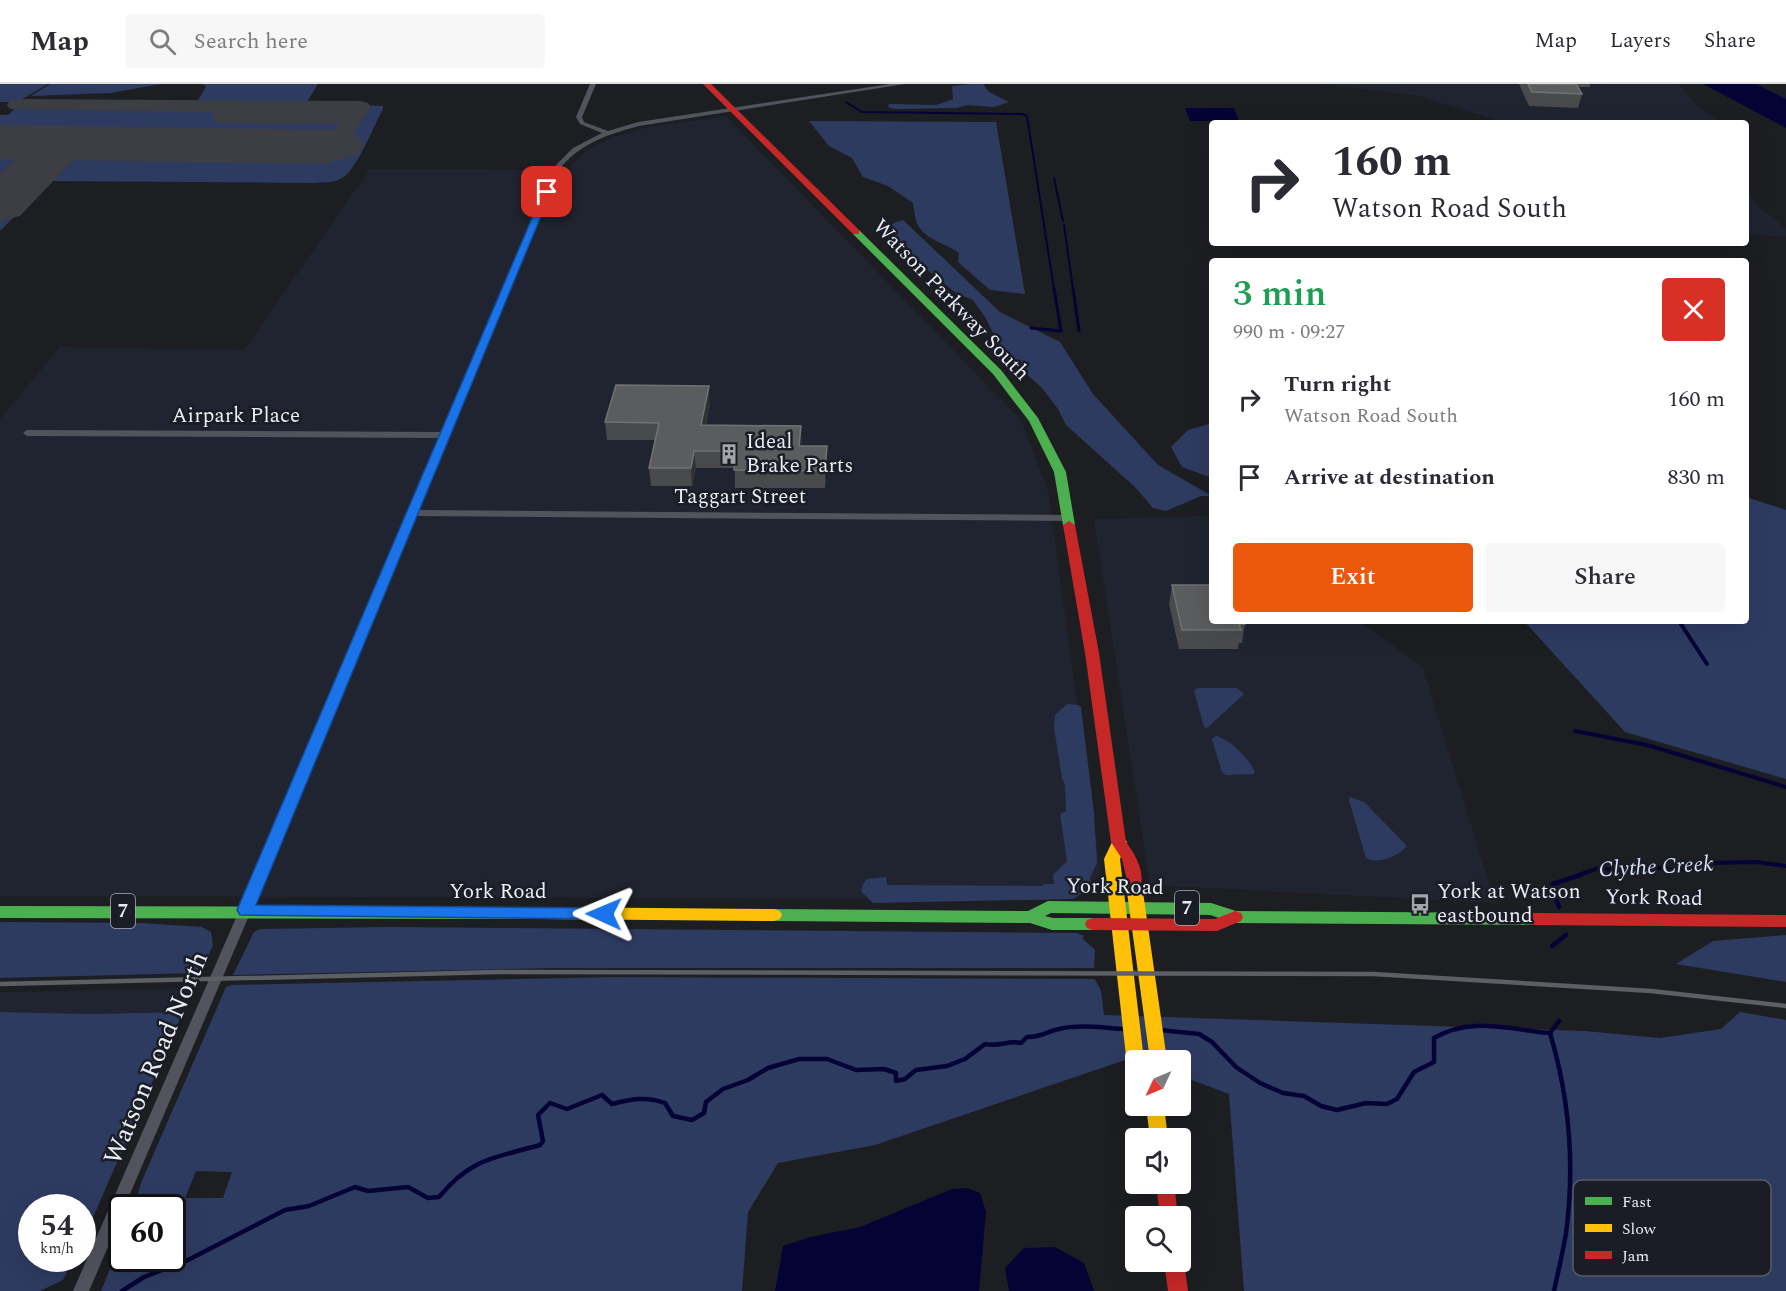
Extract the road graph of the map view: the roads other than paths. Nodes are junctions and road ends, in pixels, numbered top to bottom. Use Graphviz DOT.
graph roads {
  1 [pos="592,84"];
  2 [pos="707,84"];
  3 [pos="902,84"];
  4 [pos="733,109"];
  5 [pos="606,134"];
  6 [pos="27,433"];
  7 [pos="444,435"];
  8 [pos="412,513"];
  9 [pos="1069,518"];
  10 [pos="1119,842"];
  11 [pos="1117,908"];
  12 [pos="1138,908"];
  13 [pos="245,910"];
  14 [pos="0,912"];
  15 [pos="1031,917"];
  16 [pos="1234,917"];
  17 [pos="1786,921"];
  18 [pos="1118,924"];
  19 [pos="1141,924"];
  20 [pos="1134,1050"];
  21 [pos="1157,1050"];
  22 [pos="1175,1272"];
  23 [pos="81,1291"];
  24 [pos="1178,1291"];
  1 -- 5 [label="street"];
  2 -- 4 [label="main road, Watson Parkway South"];
  3 -- 4 [label="street, Watson Road North"];
  4 -- 5 [label="street, Watson Road North"];
  4 -- 9 [label="main road, Watson Parkway South"];
  5 -- 7 [label="street, Watson Road North"];
  6 -- 7 [label="street, Airpark Place"];
  7 -- 8 [label="street, Watson Road North"];
  8 -- 9 [label="street, Taggart Street"];
  8 -- 13 [label="street, Watson Road North"];
  9 -- 10 [label="main road, Watson Parkway South"];
  10 -- 11 [label="main road, Watson Parkway South"];
  10 -- 12 [label="main road, Watson Parkway South"];
  11 -- 12 [label="main road, York Road / 7"];
  11 -- 15 [label="main road, York Road / 7"];
  11 -- 18 [label="main road, Watson Parkway South"];
  12 -- 16 [label="main road, York Road / 7"];
  12 -- 19 [label="main road, Watson Parkway South"];
  13 -- 14 [label="main road, York Road / 7"];
  13 -- 15 [label="main road, York Road / 7"];
  13 -- 23 [label="street, Watson Road North"];
  15 -- 18 [label="main road, York Road / 7"];
  16 -- 17 [label="main road, York Road / 7"];
  16 -- 19 [label="main road, York Road / 7"];
  18 -- 19 [label="main road, York Road / 7"];
  18 -- 20 [label="main road, Watson Parkway South"];
  19 -- 21 [label="main road, Watson Parkway South"];
  22 -- 24 [label="main road"];
}
